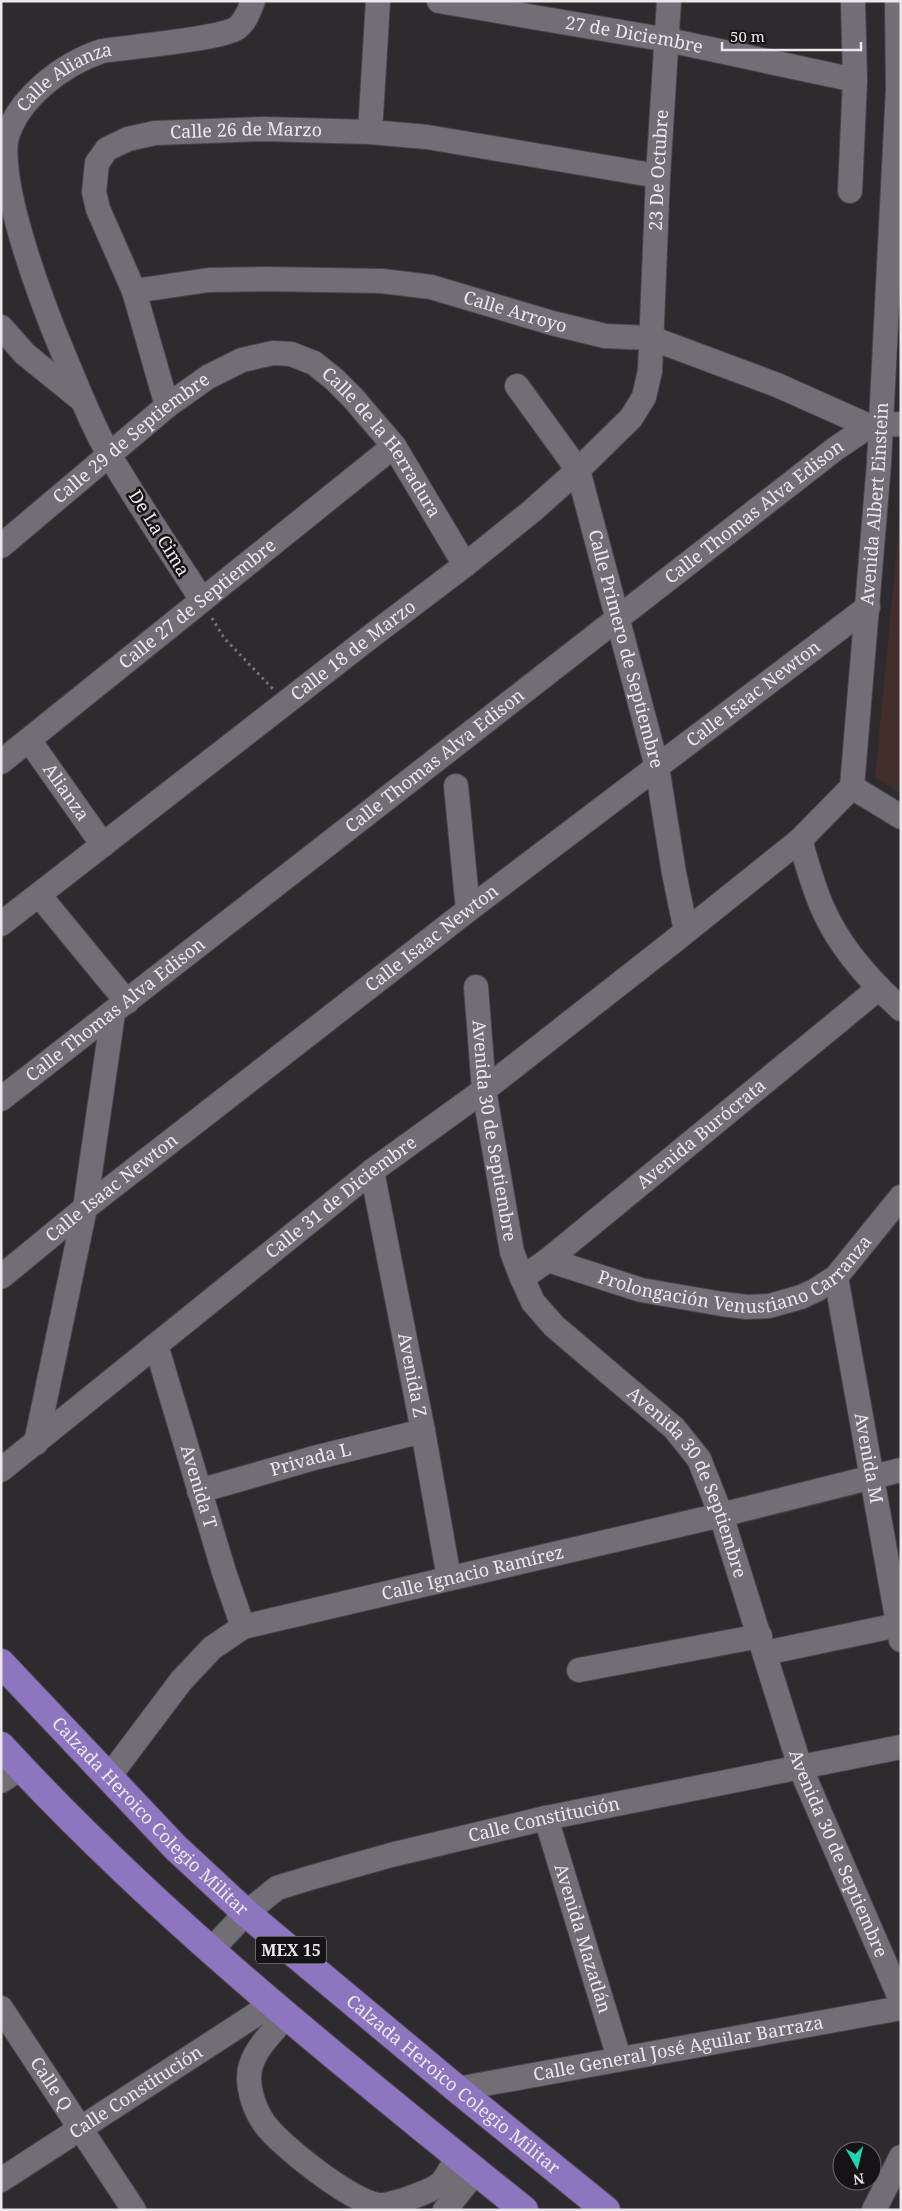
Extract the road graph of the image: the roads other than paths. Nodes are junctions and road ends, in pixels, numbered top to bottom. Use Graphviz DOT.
graph roads {
  1 [pos="253,1"];
  2 [pos="378,1"];
  3 [pos="439,1"];
  4 [pos="669,1"];
  5 [pos="853,1"];
  6 [pos="897,1"];
  7 [pos="515,7"];
  8 [pos="668,40"];
  9 [pos="855,80"];
  10 [pos="370,132"];
  11 [pos="4,136"];
  12 [pos="658,176"];
  13 [pos="850,191"];
  14 [pos="134,291"];
  15 [pos="1,327"];
  16 [pos="652,338"];
  17 [pos="273,353"];
  18 [pos="517,386"];
  19 [pos="83,402"];
  20 [pos="167,406"];
  21 [pos="884,425"];
  22 [pos="394,446"];
  23 [pos="109,455"];
  24 [pos="578,470"];
  25 [pos="1,546"];
  26 [pos="466,565"];
  27 [pos="202,600"];
  28 [pos="868,607"];
  29 [pos="618,619"];
  30 [pos="29,740"];
  31 [pos="1,762"];
  32 [pos="657,767"];
  33 [pos="456,786"];
  34 [pos="852,786"];
  35 [pos="901,817"];
  36 [pos="800,840"];
  37 [pos="103,845"];
  38 [pos="38,895"];
  39 [pos="468,910"];
  40 [pos="1,924"];
  41 [pos="686,931"];
  42 [pos="476,987"];
  43 [pos="878,988"];
  44 [pos="120,1008"];
  45 [pos="901,1008"];
  46 [pos="484,1090"];
  47 [pos="1,1099"];
  48 [pos="372,1171"];
  49 [pos="901,1196"];
  50 [pos="85,1208"];
  51 [pos="548,1260"];
  52 [pos="1,1277"];
  53 [pos="836,1277"];
  54 [pos="522,1278"];
  55 [pos="156,1345"];
  56 [pos="423,1431"];
  57 [pos="36,1443"];
  58 [pos="1,1470"];
  59 [pos="901,1470"];
  60 [pos="873,1476"];
  61 [pos="199,1491"];
  62 [pos="721,1515"];
  63 [pos="449,1578"];
  64 [pos="243,1627"];
  65 [pos="899,1632"];
  66 [pos="763,1645"];
  67 [pos="1,1663"];
  68 [pos="579,1670"];
  69 [pos="1,1746"];
  70 [pos="901,1747"];
  71 [pos="800,1767"];
  72 [pos="11,1774"];
  73 [pos="108,1778"];
  74 [pos="546,1818"];
  75 [pos="246,1913"];
  76 [pos="212,1949"];
  77 [pos="901,2000"];
  78 [pos="1,2008"];
  79 [pos="901,2008"];
  80 [pos="279,2010"];
  81 [pos="619,2058"];
  82 [pos="457,2089"];
  83 [pos="81,2129"];
  84 [pos="901,2157"];
  85 [pos="467,2164"];
  86 [pos="1,2180"];
  87 [pos="134,2210"];
  88 [pos="445,2210"];
  89 [pos="524,2210"];
  90 [pos="606,2210"];
  91 [pos="874,2210"];
  1 -- 11 [label="street, Calle Alianza"];
  2 -- 10 [label="street"];
  3 -- 7 [label="street, 27 de Diciembre"];
  4 -- 8 [label="street, 23 De Octubre"];
  5 -- 9 [label="street"];
  6 -- 21 [label="street, Avenida Albert Einstein"];
  7 -- 8 [label="street, 27 de Diciembre"];
  8 -- 9 [label="street, 27 de Diciembre"];
  8 -- 12 [label="street, 23 De Octubre"];
  9 -- 13 [label="street"];
  10 -- 12 [label="street, Calle 26 de Marzo"];
  10 -- 14 [label="street, Calle 26 de Marzo"];
  11 -- 19 [label="street, Calle Alianza"];
  12 -- 16 [label="street, 23 De Octubre"];
  14 -- 16 [label="street, Calle Arroyo"];
  14 -- 20 [label="street, Calle 26 de Marzo"];
  15 -- 19 [label="street"];
  16 -- 21 [label="street, Calle Arroyo"];
  16 -- 24 [label="street, Calle 18 de Marzo"];
  17 -- 20 [label="street, Calle 29 de Septiembre"];
  17 -- 22 [label="street, Calle de la Herradura"];
  18 -- 24 [label="street, Calle Primero de Septiembre"];
  19 -- 23 [label="street, Calle Alianza"];
  20 -- 23 [label="street, Calle 29 de Septiembre"];
  21 -- 28 [label="street, Avenida Albert Einstein"];
  21 -- 29 [label="street, Calle Thomas Alva Edison"];
  22 -- 26 [label="street, Calle de la Herradura"];
  22 -- 27 [label="street, Calle 27 de Septiembre"];
  23 -- 25 [label="street, Calle 29 de Septiembre"];
  23 -- 27 [label="street, De La Cima"];
  24 -- 26 [label="street, Calle 18 de Marzo"];
  24 -- 29 [label="street, Calle Primero de Septiembre"];
  26 -- 37 [label="street, Calle 18 de Marzo"];
  27 -- 30 [label="street, Calle 27 de Septiembre"];
  28 -- 32 [label="street, Calle Isaac Newton"];
  28 -- 34 [label="street, Avenida Albert Einstein"];
  29 -- 32 [label="street, Calle Primero de Septiembre"];
  29 -- 44 [label="street, Calle Thomas Alva Edison"];
  30 -- 31 [label="street, Calle 27 de Septiembre"];
  30 -- 37 [label="street, Alianza"];
  32 -- 39 [label="street, Calle Isaac Newton"];
  32 -- 41 [label="street, Calle Primero de Septiembre"];
  33 -- 39 [label="street"];
  34 -- 35 [label="street"];
  34 -- 36 [label="street"];
  36 -- 41 [label="street"];
  36 -- 43 [label="street"];
  37 -- 38 [label="street, Calle 18 de Marzo"];
  38 -- 40 [label="street, Calle 18 de Marzo"];
  38 -- 44 [label="street"];
  39 -- 50 [label="street, Calle Isaac Newton"];
  41 -- 46 [label="street, Calle 31 de Diciembre"];
  42 -- 46 [label="street, Avenida 30 de Septiembre"];
  43 -- 45 [label="street"];
  43 -- 51 [label="street, Avenida Burócrata"];
  44 -- 47 [label="street, Calle Thomas Alva Edison"];
  44 -- 50 [label="street"];
  46 -- 48 [label="street, Calle 31 de Diciembre"];
  46 -- 54 [label="street, Avenida 30 de Septiembre"];
  48 -- 55 [label="street, Calle 31 de Diciembre"];
  48 -- 56 [label="street, Avenida Z"];
  49 -- 53 [label="street, Prolongación Venustiano Carranza"];
  50 -- 52 [label="street, Calle Isaac Newton"];
  50 -- 57 [label="street"];
  51 -- 53 [label="street, Prolongación Venustiano Carranza"];
  51 -- 54 [label="street, Avenida Burócrata"];
  53 -- 60 [label="street, Avenida M"];
  54 -- 62 [label="street, Avenida 30 de Septiembre"];
  55 -- 57 [label="street, Calle 31 de Diciembre"];
  55 -- 61 [label="street, Avenida T"];
  56 -- 61 [label="street, Privada L"];
  56 -- 63 [label="street, Avenida Z"];
  57 -- 58 [label="street, Calle 31 de Diciembre"];
  59 -- 60 [label="street, Calle Ignacio Ramírez"];
  60 -- 62 [label="street, Calle Ignacio Ramírez"];
  60 -- 65 [label="street, Avenida M"];
  61 -- 64 [label="street, Avenida T"];
  62 -- 63 [label="street, Calle Ignacio Ramírez"];
  62 -- 66 [label="street, Avenida 30 de Septiembre"];
  63 -- 64 [label="street, Calle Ignacio Ramírez"];
  64 -- 73 [label="street, Calle Ignacio Ramírez"];
  65 -- 66 [label="street"];
  66 -- 68 [label="street"];
  66 -- 71 [label="street, Avenida 30 de Septiembre"];
  67 -- 73 [label="main road, Calzada Heroico Colegio Militar / MEX 15"];
  69 -- 72 [label="main road, MEX 15"];
  70 -- 71 [label="street, Calle Constitución"];
  71 -- 74 [label="street, Calle Constitución"];
  71 -- 77 [label="street, Avenida 30 de Septiembre"];
  72 -- 76 [label="main road, MEX 15"];
  73 -- 75 [label="main road, Calzada Heroico Colegio Militar / MEX 15"];
  74 -- 75 [label="street, Calle Constitución"];
  74 -- 81 [label="street, Avenida Mazatlán"];
  75 -- 76 [label="street, Calle Constitución"];
  75 -- 82 [label="main road, Calzada Heroico Colegio Militar / MEX 15"];
  76 -- 80 [label="main road, MEX 15"];
  78 -- 83 [label="street, Calle Q"];
  79 -- 81 [label="street, Calle General José Aguilar Barraza"];
  80 -- 83 [label="street, Calle Constitución"];
  80 -- 85 [label="main road, MEX 15"];
  80 -- 85 [label="street"];
  81 -- 82 [label="street, Calle General José Aguilar Barraza"];
  82 -- 90 [label="main road, Calzada Heroico Colegio Militar / MEX 15"];
  83 -- 86 [label="street, Calle Constitución"];
  83 -- 87 [label="street, Calle Q"];
  84 -- 91 [label="street"];
  85 -- 88 [label="street"];
  85 -- 89 [label="main road, MEX 15"];
}
